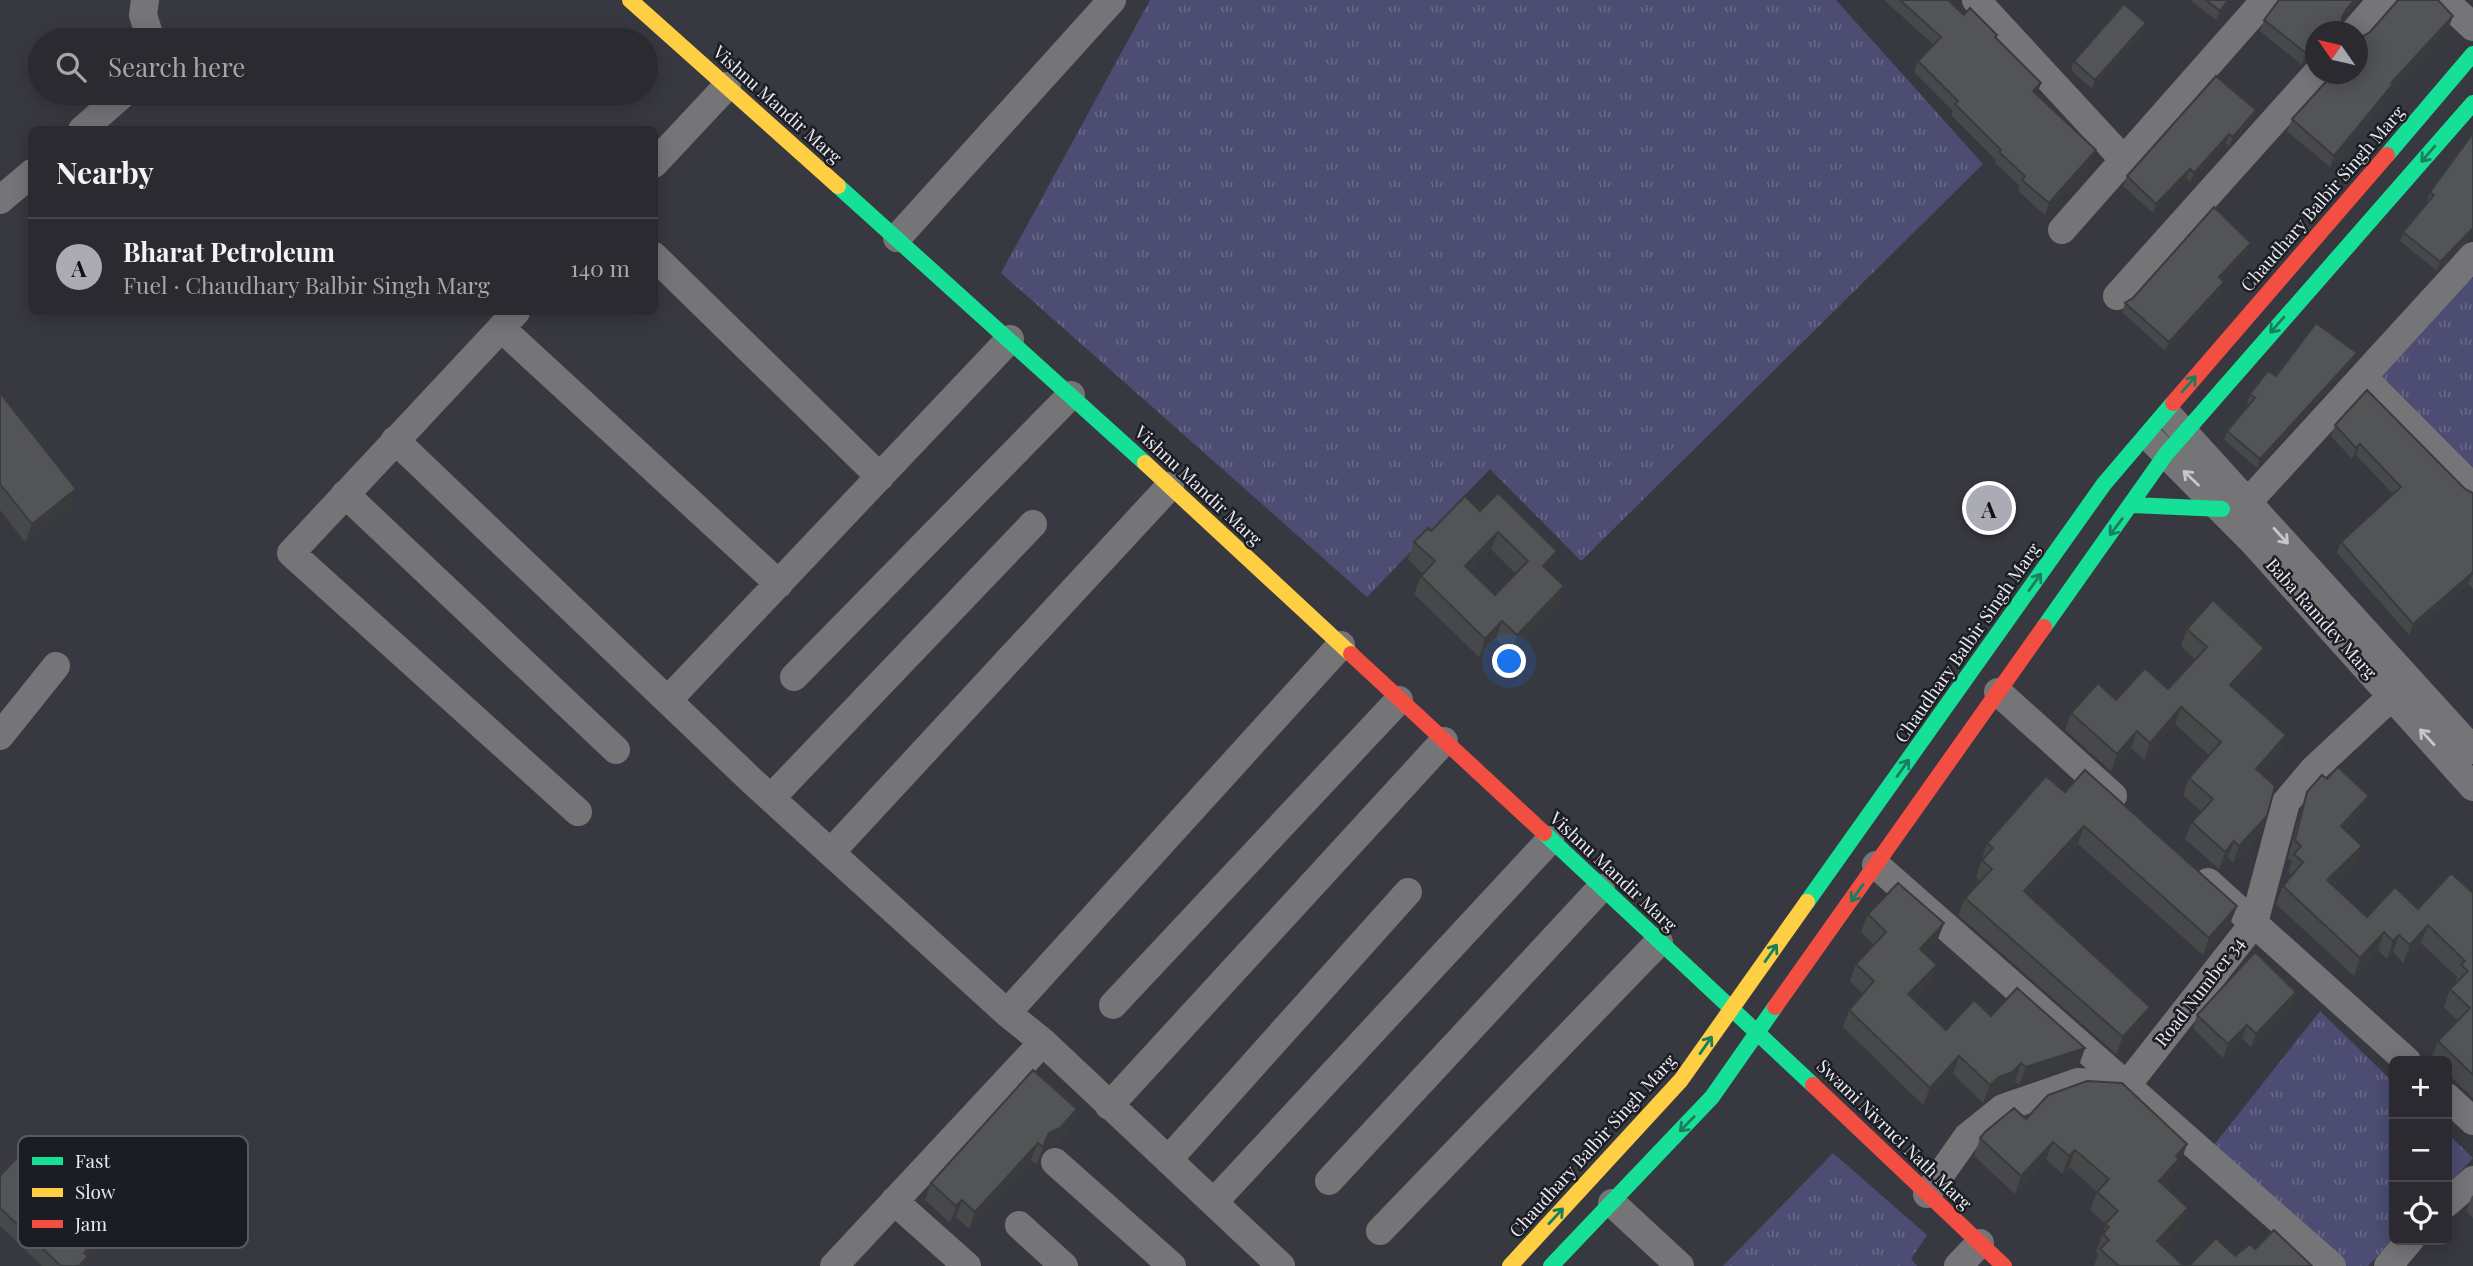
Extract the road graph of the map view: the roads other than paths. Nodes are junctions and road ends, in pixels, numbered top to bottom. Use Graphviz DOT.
graph roads {
  1 [pos="145,0"];
  2 [pos="629,0"];
  3 [pos="1112,0"];
  4 [pos="1976,0"];
  5 [pos="2265,0"];
  6 [pos="2382,0"];
  7 [pos="2444,0"];
  8 [pos="2364,21"];
  9 [pos="2473,27"];
  10 [pos="147,28"];
  11 [pos="2473,54"];
  12 [pos="2307,84"];
  13 [pos="727,86"];
  14 [pos="2473,103"];
  15 [pos="110,105"];
  16 [pos="87,126"];
  17 [pos="2124,159"];
  18 [pos="658,160"];
  19 [pos="28,176"];
  20 [pos="0,200"];
  21 [pos="2062,230"];
  22 [pos="897,239"];
  23 [pos="658,260"];
  24 [pos="2469,267"];
  25 [pos="2117,296"];
  26 [pos="508,320"];
  27 [pos="1010,339"];
  28 [pos="2363,377"];
  29 [pos="1071,395"];
  30 [pos="2165,412"];
  31 [pos="2185,432"];
  32 [pos="2146,434"];
  33 [pos="395,440"];
  34 [pos="2166,454"];
  35 [pos="880,477"];
  36 [pos="1170,486"];
  37 [pos="2473,488"];
  38 [pos="345,494"];
  39 [pos="2132,505"];
  40 [pos="2235,505"];
  41 [pos="1032,524"];
  42 [pos="779,584"];
  43 [pos="1340,645"];
  44 [pos="56,666"];
  45 [pos="794,677"];
  46 [pos="1998,692"];
  47 [pos="2391,697"];
  48 [pos="668,700"];
  49 [pos="1399,700"];
  50 [pos="0,736"];
  51 [pos="1444,741"];
  52 [pos="617,750"];
  53 [pos="2473,750"];
  54 [pos="2473,787"];
  55 [pos="771,798"];
  56 [pos="578,812"];
  57 [pos="2131,812"];
  58 [pos="1550,841"];
  59 [pos="831,852"];
  60 [pos="1876,865"];
  61 [pos="2192,868"];
  62 [pos="1601,888"];
  63 [pos="1408,892"];
  64 [pos="2254,923"];
  65 [pos="1659,942"];
  66 [pos="1113,1005"];
  67 [pos="1732,1009"];
  68 [pos="1007,1013"];
  69 [pos="1758,1032"];
  70 [pos="1043,1042"];
  71 [pos="2401,1056"];
  72 [pos="2127,1085"];
  73 [pos="2452,1102"];
  74 [pos="1109,1106"];
  75 [pos="2473,1121"];
  76 [pos="1168,1160"];
  77 [pos="1055,1162"];
  78 [pos="2473,1180"];
  79 [pos="1329,1181"];
  80 [pos="1927,1194"];
  81 [pos="2452,1199"];
  82 [pos="894,1201"];
  83 [pos="1214,1202"];
  84 [pos="1612,1203"];
  85 [pos="1019,1225"];
  86 [pos="1380,1231"];
  87 [pos="1980,1243"];
  88 [pos="2406,1245"];
  89 [pos="1557,1264"];
  90 [pos="834,1266"];
  91 [pos="967,1266"];
  92 [pos="1064,1266"];
  93 [pos="1172,1266"];
  94 [pos="1281,1266"];
  95 [pos="1510,1266"];
  96 [pos="1679,1266"];
  97 [pos="1958,1266"];
  98 [pos="2004,1266"];
  99 [pos="2332,1266"];
  100 [pos="2388,1266"];
  1 -- 10 [label="street"];
  2 -- 13 [label="street, Vishnu Mandir Marg"];
  3 -- 22 [label="street"];
  4 -- 17 [label="street"];
  5 -- 17 [label="street"];
  6 -- 8 [label="street"];
  7 -- 9 [label="street"];
  30 -- 11 [label="street, Chaudhary Balbir Singh Marg, one-way"];
  12 -- 25 [label="street"];
  13 -- 18 [label="street"];
  13 -- 22 [label="street, Vishnu Mandir Marg"];
  14 -- 31 [label="street, one-way"];
  15 -- 16 [label="street"];
  17 -- 21 [label="street"];
  19 -- 20 [label="street"];
  22 -- 27 [label="street, Vishnu Mandir Marg"];
  23 -- 35 [label="street"];
  24 -- 28 [label="street"];
  26 -- 33 [label="street"];
  26 -- 42 [label="street"];
  27 -- 29 [label="street, Vishnu Mandir Marg"];
  27 -- 35 [label="street"];
  28 -- 37 [label="street"];
  28 -- 40 [label="street"];
  29 -- 36 [label="street, Vishnu Mandir Marg"];
  29 -- 45 [label="street"];
  30 -- 31 [label="street, Baba Ramdev Marg"];
  30 -- 32 [label="street, Chaudhary Balbir Singh Marg"];
  31 -- 34 [label="street"];
  31 -- 40 [label="street, Baba Ramdev Marg"];
  32 -- 34 [label="street, Baba Ramdev Marg"];
  67 -- 32 [label="street, Chaudhary Balbir Singh Marg, one-way"];
  33 -- 38 [label="street"];
  33 -- 48 [label="street"];
  34 -- 39 [label="street"];
  40 -- 34 [label="street, Baba Ramdev Marg, one-way"];
  35 -- 42 [label="street"];
  36 -- 43 [label="street, Vishnu Mandir Marg"];
  36 -- 59 [label="street"];
  38 -- 52 [label="street"];
  38 -- 56 [label="street"];
  39 -- 40 [label="street"];
  39 -- 46 [label="street, one-way"];
  40 -- 47 [label="street, Baba Ramdev Marg"];
  40 -- 53 [label="street, Baba Ramdev Marg, one-way"];
  41 -- 55 [label="street"];
  42 -- 48 [label="street"];
  43 -- 49 [label="street, Vishnu Mandir Marg"];
  43 -- 68 [label="street"];
  44 -- 50 [label="street"];
  46 -- 57 [label="street"];
  46 -- 60 [label="street"];
  54 -- 47 [label="street, Baba Ramdev Marg, one-way"];
  47 -- 64 [label="street, Road Number 34"];
  48 -- 55 [label="street"];
  49 -- 51 [label="street, Vishnu Mandir Marg"];
  49 -- 66 [label="street"];
  51 -- 58 [label="street, Vishnu Mandir Marg"];
  51 -- 74 [label="street"];
  55 -- 59 [label="street"];
  58 -- 62 [label="street, Vishnu Mandir Marg"];
  58 -- 83 [label="street"];
  59 -- 68 [label="street"];
  60 -- 69 [label="street, one-way"];
  60 -- 72 [label="street"];
  61 -- 64 [label="street"];
  62 -- 65 [label="street, Vishnu Mandir Marg"];
  62 -- 79 [label="street"];
  63 -- 76 [label="street"];
  64 -- 71 [label="street"];
  64 -- 72 [label="street, Road Number 34"];
  65 -- 67 [label="street, Vishnu Mandir Marg"];
  65 -- 86 [label="street"];
  67 -- 69 [label="street, Vishnu Mandir Marg"];
  95 -- 67 [label="street, Chaudhary Balbir Singh Marg, one-way"];
  68 -- 70 [label="street"];
  69 -- 80 [label="street, Swami Nivruci Nath Marg"];
  69 -- 84 [label="street, one-way"];
  70 -- 74 [label="street"];
  70 -- 82 [label="street"];
  72 -- 80 [label="street"];
  72 -- 99 [label="street"];
  73 -- 75 [label="street"];
  74 -- 76 [label="street"];
  76 -- 83 [label="street"];
  77 -- 93 [label="street"];
  78 -- 81 [label="street"];
  80 -- 87 [label="street, Swami Nivruci Nath Marg"];
  82 -- 90 [label="street"];
  82 -- 91 [label="street"];
  83 -- 94 [label="street"];
  84 -- 89 [label="street"];
  84 -- 96 [label="street"];
  85 -- 92 [label="street"];
  87 -- 97 [label="street"];
  87 -- 98 [label="street, Swami Nivruci Nath Marg"];
  88 -- 100 [label="street"];
}
